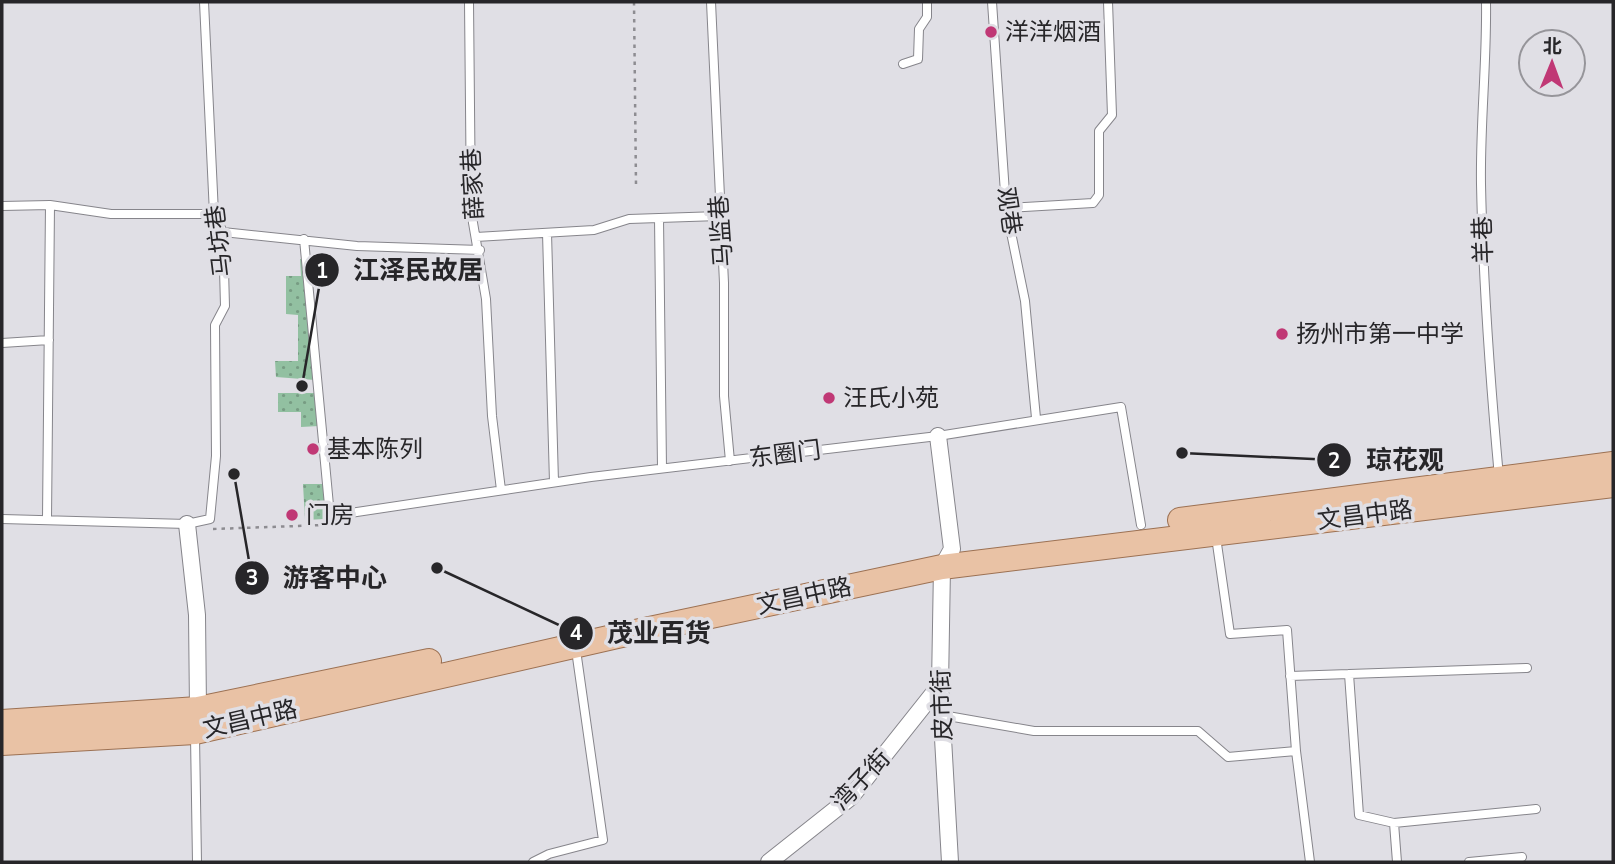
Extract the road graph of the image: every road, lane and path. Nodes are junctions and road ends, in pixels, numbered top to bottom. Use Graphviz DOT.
graph roads {
  1 [pos="204,2"];
  2 [pos="469,2"];
  3 [pos="634,2"];
  4 [pos="711,2"];
  5 [pos="927,2"];
  6 [pos="992,2"];
  7 [pos="1108,2"];
  8 [pos="1486,2"];
  9 [pos="904,64"];
  10 [pos="636,185"];
  11 [pos="50,205"];
  12 [pos="2,206"];
  13 [pos="1006,208"];
  14 [pos="214,214"];
  15 [pos="719,216"];
  16 [pos="659,218"];
  17 [pos="223,232"];
  18 [pos="547,233"];
  19 [pos="477,237"];
  20 [pos="304,239"];
  21 [pos="480,250"];
  22 [pos="49,340"];
  23 [pos="2,344"];
  24 [pos="1036,418"];
  25 [pos="938,436"];
  26 [pos="730,461"];
  27 [pos="1613,464"];
  28 [pos="663,468"];
  29 [pos="1499,479"];
  30 [pos="554,482"];
  31 [pos="1613,485"];
  32 [pos="500,490"];
  33 [pos="330,516"];
  34 [pos="2,519"];
  35 [pos="47,519"];
  36 [pos="187,524"];
  37 [pos="1141,525"];
  38 [pos="1216,532"];
  39 [pos="947,558"];
  40 [pos="575,645"];
  41 [pos="1527,668"];
  42 [pos="1349,674"];
  43 [pos="1290,676"];
  44 [pos="940,685"];
  45 [pos="942,715"];
  46 [pos="197,720"];
  47 [pos="2,722"];
  48 [pos="2,743"];
  49 [pos="1296,751"];
  50 [pos="1536,809"];
  51 [pos="1394,823"];
  52 [pos="1522,857"];
  53 [pos="197,862"];
  54 [pos="533,862"];
  55 [pos="769,862"];
  56 [pos="950,862"];
  57 [pos="1310,862"];
  58 [pos="1397,862"];
  59 [pos="1469,862"];
  1 -- 14 [label="lane, 马坊巷"];
  2 -- 19 [label="lane, 薛家巷"];
  3 -- 10 [label="path"];
  4 -- 15 [label="lane, 马监巷"];
  5 -- 9 [label="lane"];
  6 -- 13 [label="lane, 观巷"];
  7 -- 13 [label="lane"];
  8 -- 29 [label="lane, 羊巷"];
  11 -- 12 [label="lane"];
  11 -- 14 [label="lane"];
  11 -- 22 [label="lane"];
  13 -- 24 [label="lane, 观巷"];
  14 -- 17 [label="lane, 马坊巷"];
  15 -- 16 [label="lane"];
  15 -- 26 [label="lane, 马监巷"];
  16 -- 18 [label="lane"];
  16 -- 28 [label="lane"];
  17 -- 20 [label="lane"];
  17 -- 36 [label="lane, 马坊巷"];
  18 -- 19 [label="lane"];
  18 -- 30 [label="lane"];
  19 -- 21 [label="lane, 薛家巷"];
  20 -- 21 [label="lane"];
  20 -- 33 [label="lane"];
  21 -- 32 [label="lane, 薛家巷"];
  22 -- 23 [label="lane"];
  22 -- 35 [label="lane"];
  24 -- 25 [label="lane, 东圈门"];
  24 -- 37 [label="lane, 东圈门"];
  25 -- 26 [label="lane, 东圈门"];
  25 -- 39 [label="street, 皮市街"];
  26 -- 28 [label="lane, 东圈门"];
  27 -- 29 [label="main road, 文昌中路"];
  28 -- 30 [label="lane, 东圈门"];
  29 -- 37 [label="main road, 文昌中路"];
  30 -- 32 [label="lane, 东圈门"];
  31 -- 38 [label="main road, 文昌中路"];
  32 -- 33 [label="lane, 东圈门"];
  33 -- 36 [label="path"];
  34 -- 35 [label="lane"];
  35 -- 36 [label="lane"];
  36 -- 46 [label="street"];
  37 -- 39 [label="main road, 文昌中路"];
  38 -- 39 [label="main road, 文昌中路"];
  38 -- 43 [label="lane"];
  39 -- 40 [label="main road, 文昌中路"];
  39 -- 44 [label="street, 皮市街"];
  39 -- 46 [label="main road, 文昌中路"];
  40 -- 46 [label="main road, 文昌中路"];
  40 -- 54 [label="lane"];
  41 -- 42 [label="lane"];
  42 -- 43 [label="lane"];
  42 -- 51 [label="lane"];
  43 -- 49 [label="lane"];
  44 -- 45 [label="street, 皮市街"];
  44 -- 55 [label="street, 湾子街"];
  45 -- 49 [label="lane"];
  45 -- 56 [label="street, 皮市街"];
  46 -- 47 [label="main road, 文昌中路"];
  46 -- 48 [label="main road, 文昌中路"];
  46 -- 53 [label="lane"];
  49 -- 57 [label="lane"];
  50 -- 51 [label="lane"];
  51 -- 58 [label="lane"];
  52 -- 59 [label="lane"];
}
